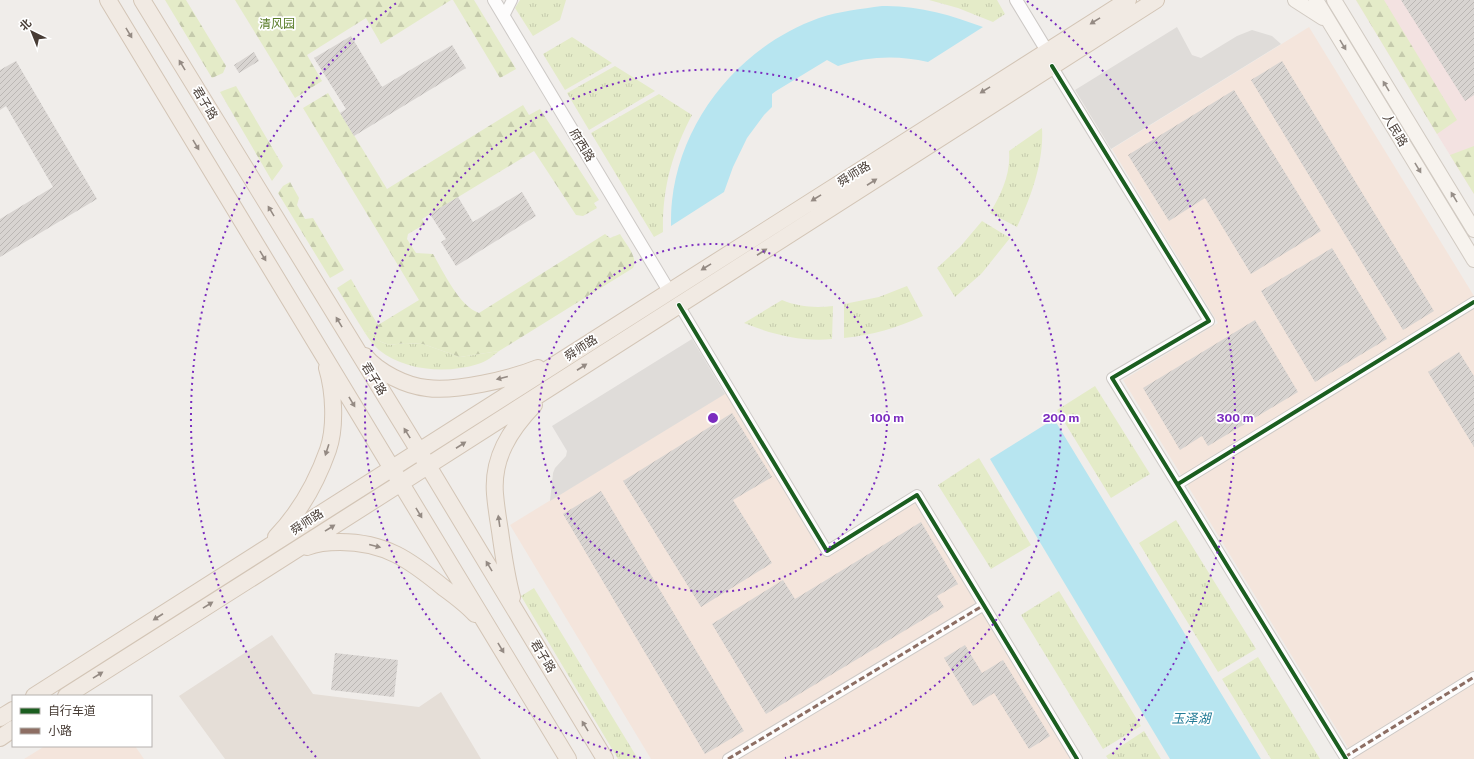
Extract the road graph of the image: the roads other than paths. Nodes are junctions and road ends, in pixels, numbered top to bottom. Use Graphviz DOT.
graph roads {
  1 [pos="108,0"];
  2 [pos="142,0"];
  3 [pos="494,0"];
  4 [pos="512,0"];
  5 [pos="1016,0"];
  6 [pos="1128,0"];
  7 [pos="1156,0"];
  8 [pos="1295,0"];
  9 [pos="1316,0"];
  10 [pos="1338,3"];
  11 [pos="504,16"];
  12 [pos="1329,23"];
  13 [pos="1047,51"];
  14 [pos="1052,66"];
  15 [pos="1474,230"];
  16 [pos="1474,260"];
  17 [pos="670,291"];
  18 [pos="1474,302"];
  19 [pos="679,305"];
  20 [pos="348,338"];
  21 [pos="324,357"];
  22 [pos="566,357"];
  23 [pos="557,383"];
  24 [pos="419,451"];
  25 [pos="428,466"];
  26 [pos="392,468"];
  27 [pos="401,483"];
  28 [pos="1178,484"];
  29 [pos="261,551"];
  30 [pos="272,565"];
  31 [pos="984,605"];
  32 [pos="517,614"];
  33 [pos="490,630"];
  34 [pos="1474,676"];
  35 [pos="36,695"];
  36 [pos="68,695"];
  37 [pos="12,711"];
  38 [pos="0,718"];
  39 [pos="12,730"];
  40 [pos="0,738"];
  41 [pos="1346,758"];
  42 [pos="568,759"];
  43 [pos="605,759"];
  44 [pos="728,759"];
  45 [pos="1077,759"];
  1 -- 21 [label="main road, one-way"];
  20 -- 2 [label="main road, 君子路, one-way"];
  3 -- 11 [label="street, 府西路"];
  4 -- 11 [label="street"];
  5 -- 13 [label="street"];
  6 -- 13 [label="main road, 舜师路, one-way"];
  7 -- 14 [label="main road, 舜师路"];
  8 -- 12 [label="main road"];
  9 -- 12 [label="main road, 人民路"];
  15 -- 10 [label="main road, 人民路, one-way"];
  11 -- 17 [label="street, 府西路"];
  12 -- 16 [label="main road, 人民路, one-way"];
  13 -- 17 [label="main road, 舜师路, one-way"];
  19 -- 14 [label="main road, 舜师路, one-way"];
  14 -- 28 [label="street"];
  17 -- 22 [label="main road, 舜师路"];
  18 -- 28 [label="street"];
  23 -- 19 [label="main road, 舜师路, one-way"];
  19 -- 31 [label="street"];
  22 -- 20 [label="main road, one-way"];
  24 -- 20 [label="main road, 君子路, one-way"];
  21 -- 26 [label="main road, one-way"];
  21 -- 29 [label="main road, one-way"];
  22 -- 24 [label="main road, 舜师路"];
  25 -- 23 [label="main road, 舜师路, one-way"];
  32 -- 23 [label="main road, one-way"];
  24 -- 25 [label="main road, 君子路"];
  24 -- 26 [label="main road, 舜师路"];
  25 -- 27 [label="main road, 舜师路"];
  32 -- 25 [label="main road, 君子路, one-way"];
  26 -- 27 [label="main road"];
  26 -- 29 [label="main road, 舜师路"];
  30 -- 27 [label="main road, 舜师路, one-way"];
  27 -- 33 [label="main road, one-way"];
  28 -- 41 [label="street"];
  29 -- 35 [label="main road, 舜师路, one-way"];
  30 -- 33 [label="main road, one-way"];
  36 -- 30 [label="main road, 舜师路, one-way"];
  31 -- 44 [label="street"];
  31 -- 45 [label="street"];
  43 -- 32 [label="main road, 君子路, one-way"];
  33 -- 42 [label="main road, one-way"];
  34 -- 41 [label="street"];
  37 -- 38 [label="main road"];
  39 -- 40 [label="main road"];
}
